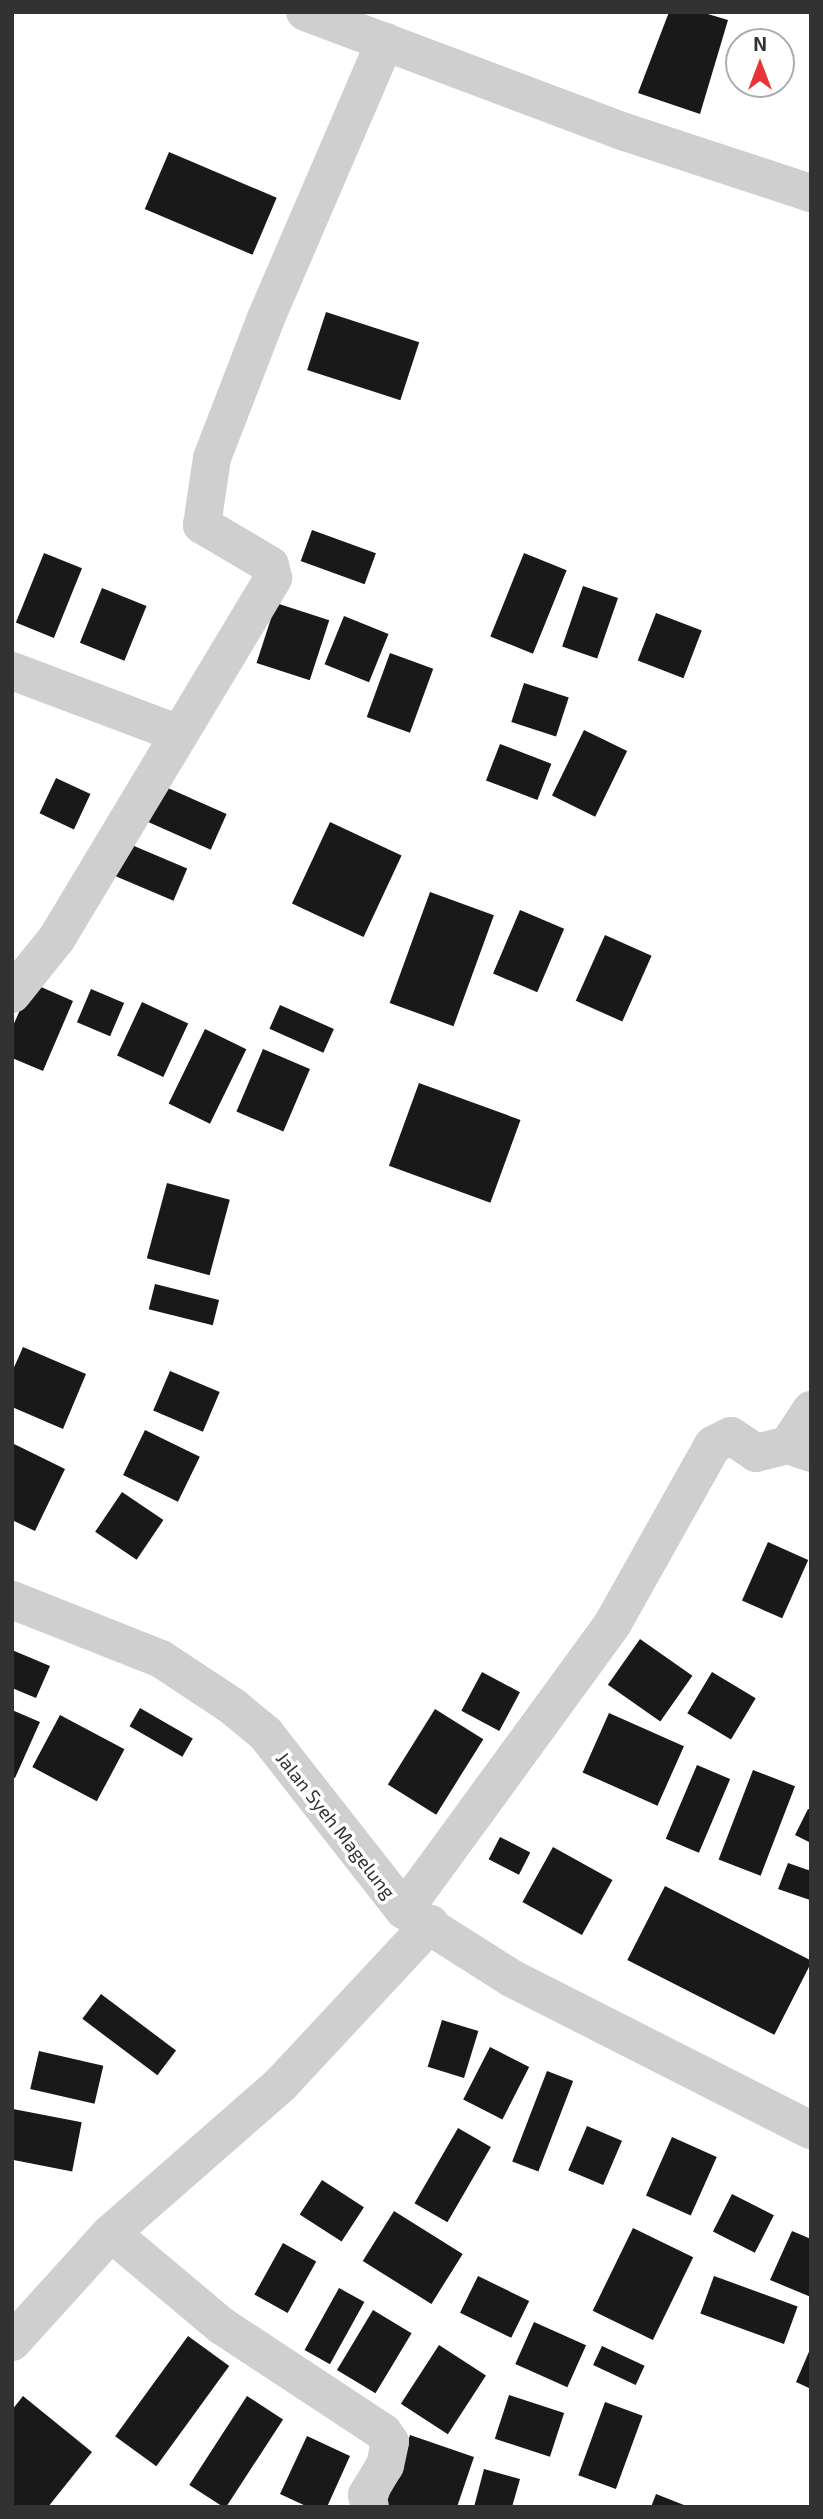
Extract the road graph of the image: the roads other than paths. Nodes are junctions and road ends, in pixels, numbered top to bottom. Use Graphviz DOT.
graph roads {
  1 [pos="305,12"];
  2 [pos="385,43"];
  3 [pos="811,193"];
  4 [pos="12,671"];
  5 [pos="180,733"];
  6 [pos="12,994"];
  7 [pos="811,1410"];
  8 [pos="800,1449"];
  9 [pos="12,1600"];
  10 [pos="417,1917"];
  11 [pos="811,2130"];
  12 [pos="111,2233"];
  13 [pos="12,2342"];
  14 [pos="370,2507"];
  1 -- 2 [label="street"];
  2 -- 3 [label="street"];
  2 -- 5 [label="street"];
  4 -- 5 [label="street"];
  5 -- 6 [label="street"];
  7 -- 8 [label="street"];
  8 -- 10 [label="street"];
  9 -- 10 [label="street, Jalan Syeh Magelung"];
  10 -- 11 [label="street, Jalan Syeh Magelung"];
  10 -- 12 [label="street"];
  12 -- 13 [label="street"];
  12 -- 14 [label="street"];
}
